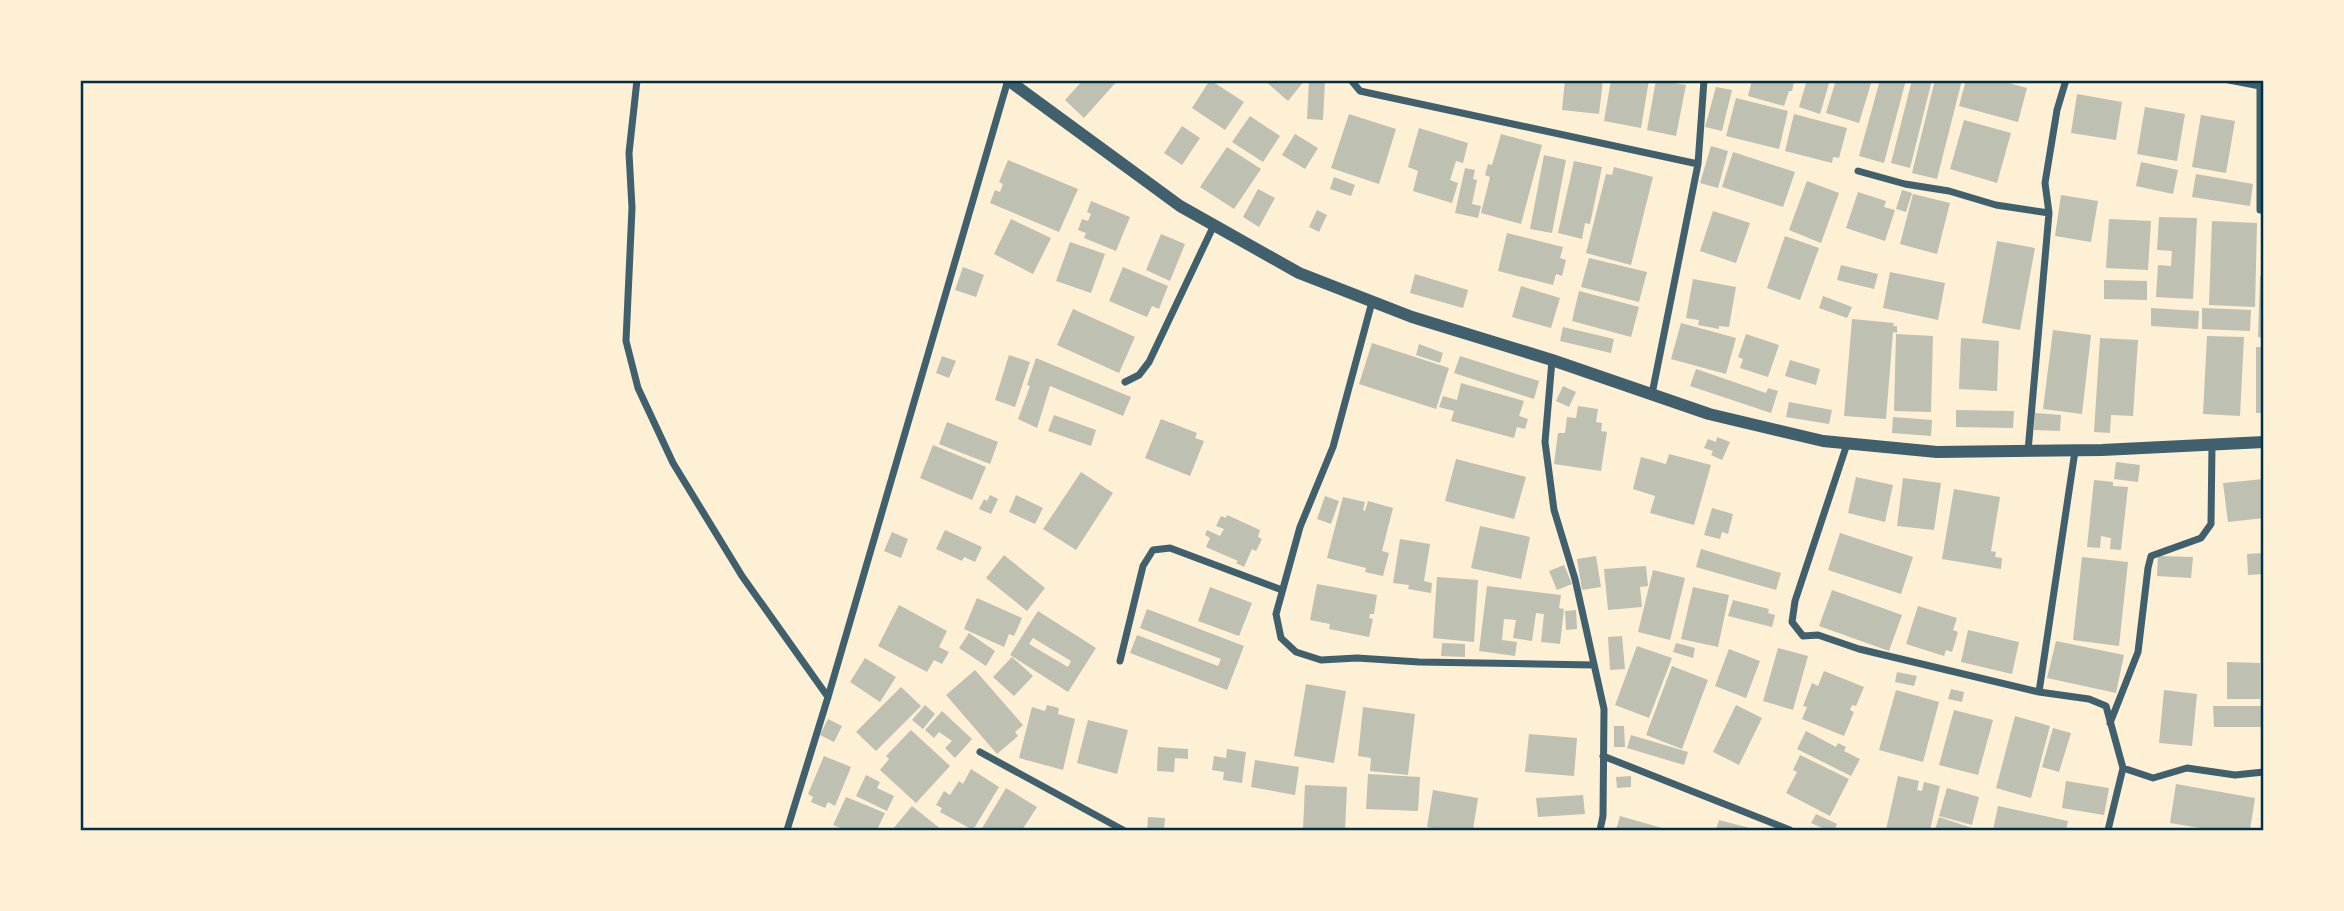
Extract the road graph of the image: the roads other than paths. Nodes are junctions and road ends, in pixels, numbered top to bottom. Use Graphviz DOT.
graph roads {
  1 [pos="638,80"];
  2 [pos="1008,80"];
  3 [pos="1351,80"];
  4 [pos="1704,80"];
  5 [pos="2066,80"];
  6 [pos="2229,80"];
  7 [pos="2260,83"];
  8 [pos="1698,164"];
  9 [pos="1858,171"];
  10 [pos="2260,210"];
  11 [pos="2049,213"];
  12 [pos="1214,225"];
  13 [pos="1372,302"];
  14 [pos="1552,360"];
  15 [pos="1125,382"];
  16 [pos="1652,394"];
  17 [pos="2263,442"];
  18 [pos="1847,444"];
  19 [pos="2212,444"];
  20 [pos="2028,451"];
  21 [pos="2075,451"];
  22 [pos="1282,590"];
  23 [pos="1120,661"];
  24 [pos="1594,665"];
  25 [pos="2039,692"];
  26 [pos="828,698"];
  27 [pos="2110,723"];
  28 [pos="980,752"];
  29 [pos="1603,756"];
  30 [pos="2123,768"];
  31 [pos="2263,772"];
  32 [pos="787,831"];
  33 [pos="1123,831"];
  34 [pos="1600,831"];
  35 [pos="1790,831"];
  36 [pos="2108,831"];
  1 -- 26 [label="street"];
  2 -- 12 [label="street"];
  2 -- 26 [label="street"];
  3 -- 8 [label="street"];
  4 -- 8 [label="street"];
  5 -- 11 [label="street"];
  6 -- 7 [label="street"];
  7 -- 10 [label="street"];
  8 -- 16 [label="street"];
  9 -- 11 [label="street"];
  11 -- 20 [label="street"];
  12 -- 13 [label="street"];
  12 -- 15 [label="street"];
  13 -- 14 [label="street"];
  13 -- 22 [label="street"];
  14 -- 16 [label="street"];
  14 -- 24 [label="street"];
  16 -- 18 [label="street"];
  17 -- 19 [label="street"];
  18 -- 20 [label="street"];
  18 -- 25 [label="street"];
  19 -- 21 [label="street"];
  19 -- 27 [label="street"];
  20 -- 21 [label="street"];
  21 -- 25 [label="street"];
  22 -- 23 [label="street"];
  22 -- 24 [label="street"];
  24 -- 29 [label="street"];
  25 -- 27 [label="street"];
  26 -- 32 [label="street"];
  27 -- 30 [label="street"];
  28 -- 33 [label="street"];
  29 -- 34 [label="street"];
  29 -- 35 [label="street"];
  30 -- 31 [label="street"];
  30 -- 36 [label="street"];
}
